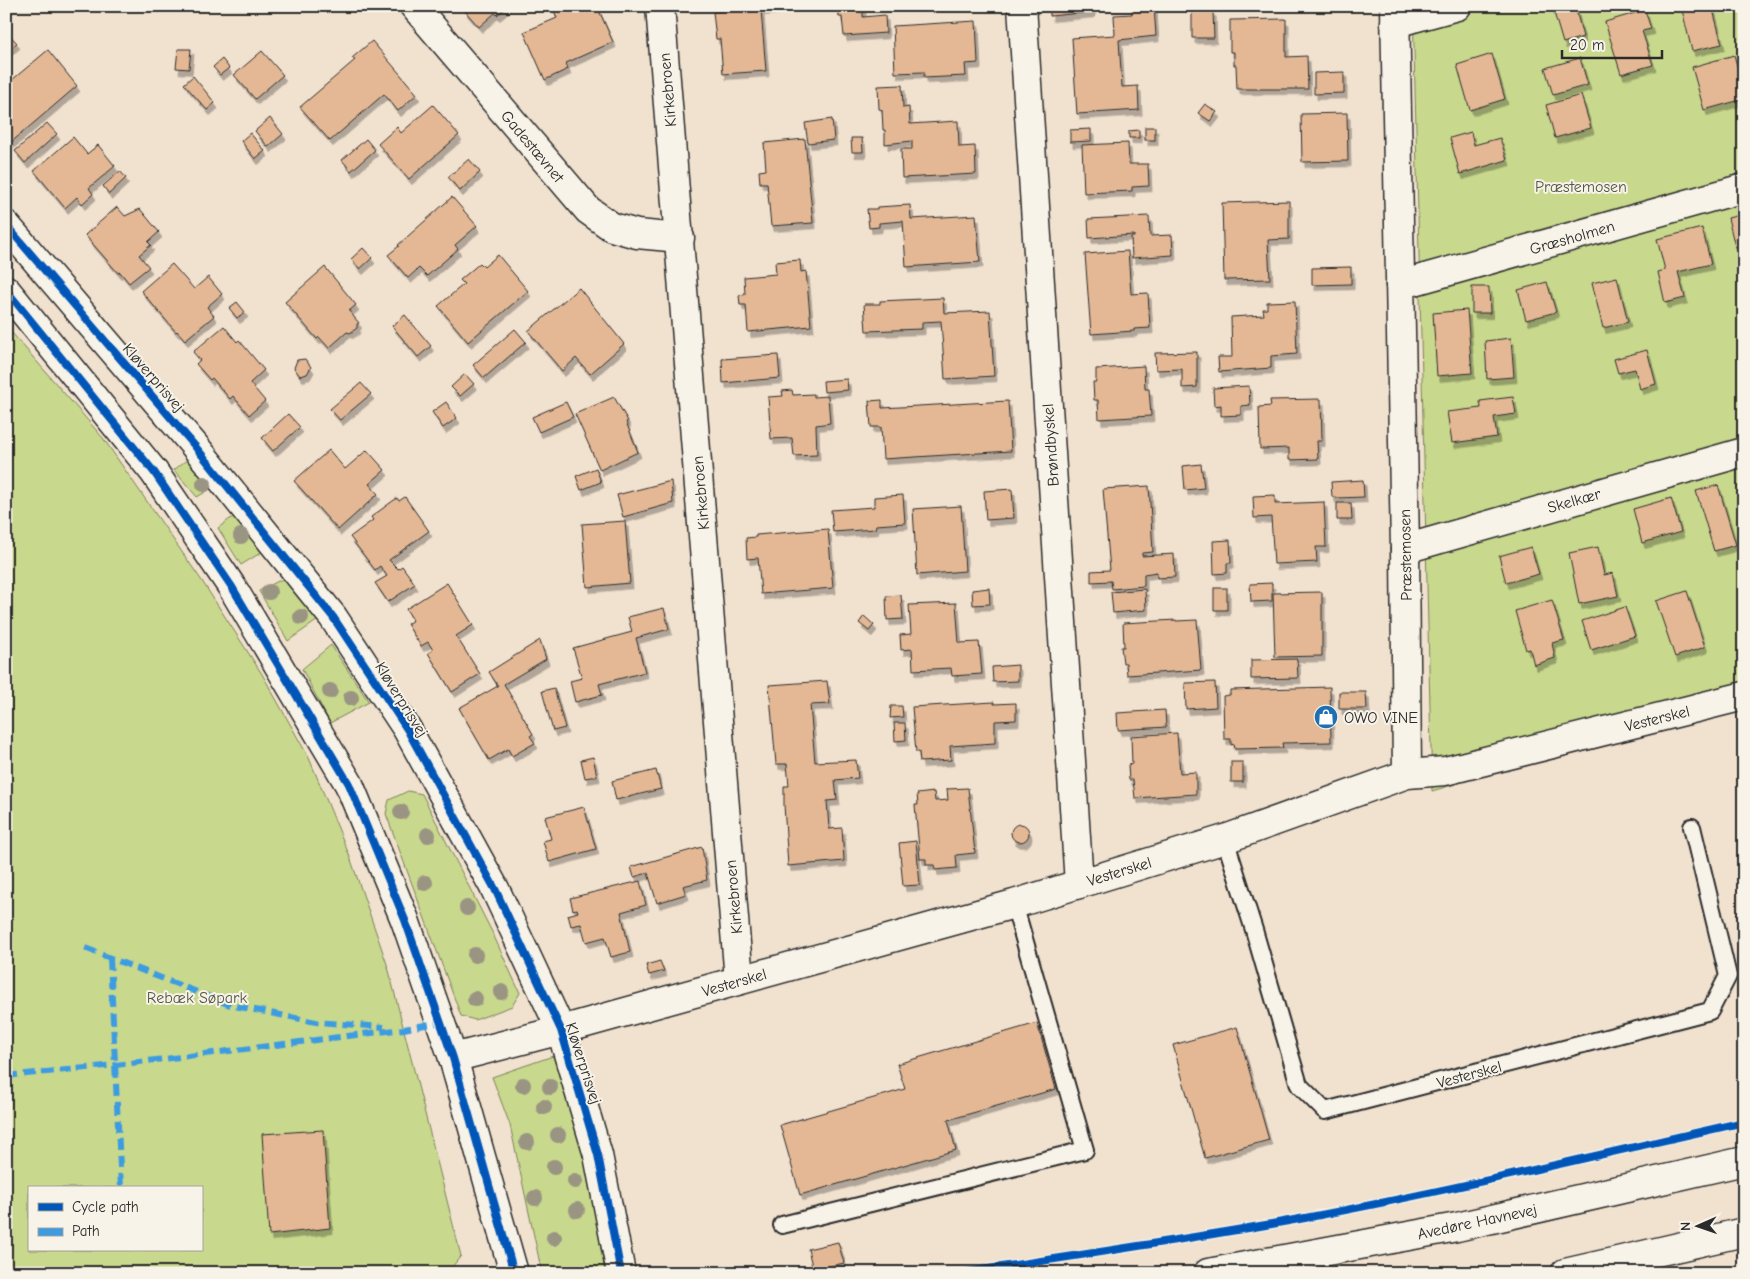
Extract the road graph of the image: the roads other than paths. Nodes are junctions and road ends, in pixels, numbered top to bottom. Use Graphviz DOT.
graph roads {
  1 [pos="414,6"];
  2 [pos="660,6"];
  3 [pos="1022,6"];
  4 [pos="1457,6"];
  5 [pos="1395,14"];
  6 [pos="1744,188"];
  7 [pos="6,225"];
  8 [pos="680,238"];
  9 [pos="1400,285"];
  10 [pos="6,290"];
  11 [pos="1744,452"];
  12 [pos="1405,549"];
  13 [pos="1744,696"];
  14 [pos="1407,774"];
  15 [pos="1692,827"];
  16 [pos="1225,838"];
  17 [pos="1079,884"];
  18 [pos="1014,904"];
  19 [pos="739,980"];
  20 [pos="560,1030"];
  21 [pos="453,1058"];
  22 [pos="1744,1161"];
  23 [pos="782,1225"];
  24 [pos="1744,1232"];
  25 [pos="514,1273"];
  26 [pos="620,1273"];
  27 [pos="1208,1273"];
  28 [pos="1564,1273"];
  1 -- 8 [label="street, Gadestævnet"];
  2 -- 8 [label="street, Kirkebroen"];
  3 -- 17 [label="street, Brøndbyskel"];
  4 -- 5 [label="street"];
  5 -- 9 [label="street, Præstemosen"];
  6 -- 9 [label="street, Græsholmen"];
  7 -- 20 [label="street, Kløverprisvej"];
  8 -- 19 [label="street, Kirkebroen"];
  9 -- 12 [label="street, Præstemosen"];
  10 -- 21 [label="street"];
  11 -- 12 [label="street, Skelkær"];
  12 -- 14 [label="street, Præstemosen"];
  13 -- 14 [label="street, Vesterskel"];
  14 -- 16 [label="street, Vesterskel"];
  15 -- 16 [label="lane, Vesterskel"];
  16 -- 17 [label="street, Vesterskel"];
  17 -- 18 [label="street, Vesterskel"];
  18 -- 19 [label="street, Vesterskel"];
  18 -- 23 [label="lane"];
  19 -- 20 [label="street, Vesterskel"];
  20 -- 21 [label="street, Vesterskel"];
  20 -- 26 [label="street, Kløverprisvej"];
  21 -- 25 [label="street"];
  22 -- 27 [label="street, Avedøre Havnevej"];
  24 -- 28 [label="street"];
}
